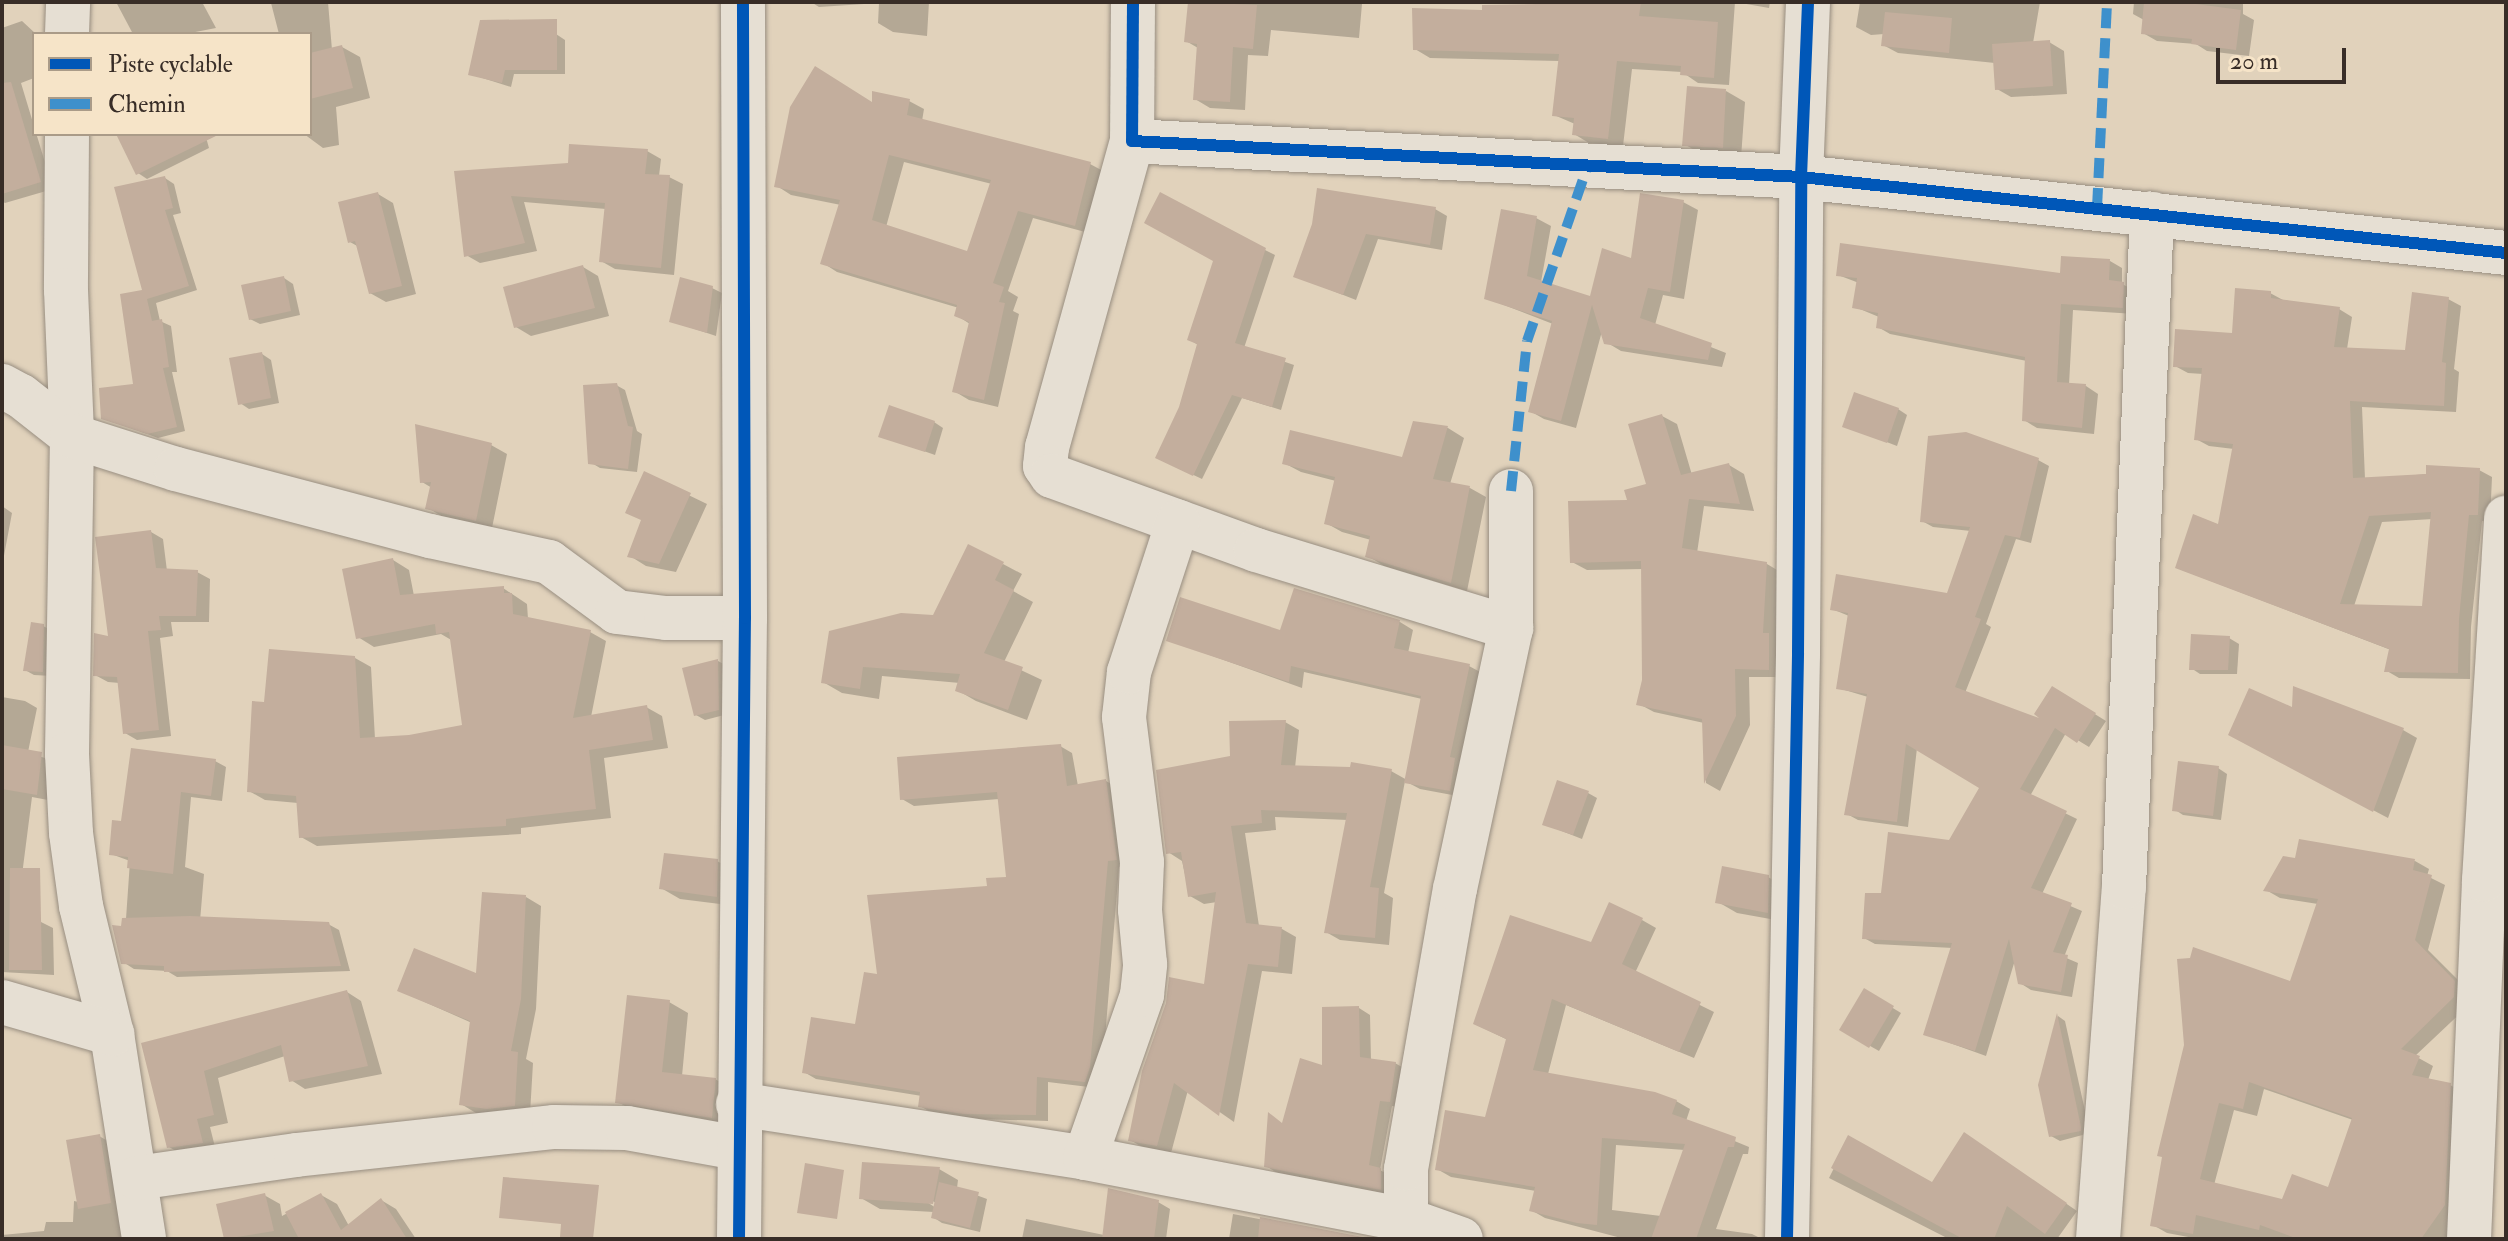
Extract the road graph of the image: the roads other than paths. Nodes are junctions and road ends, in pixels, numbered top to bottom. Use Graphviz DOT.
graph roads {
  1 [pos="68,2"];
  2 [pos="743,2"];
  3 [pos="1133,2"];
  4 [pos="1808,2"];
  5 [pos="67,32"];
  6 [pos="67,136"];
  7 [pos="1132,141"];
  8 [pos="1801,177"];
  9 [pos="2152,214"];
  10 [pos="2506,253"];
  11 [pos="2,386"];
  12 [pos="72,436"];
  13 [pos="1511,491"];
  14 [pos="2506,518"];
  15 [pos="1178,522"];
  16 [pos="745,618"];
  17 [pos="1511,628"];
  18 [pos="2503,656"];
  19 [pos="2,1002"];
  20 [pos="112,1034"];
  21 [pos="2492,1046"];
  22 [pos="738,1104"];
  23 [pos="738,1148"];
  24 [pos="1085,1158"];
  25 [pos="137,1178"];
  26 [pos="1406,1229"];
  27 [pos="144,1239"];
  28 [pos="739,1239"];
  29 [pos="1461,1239"];
  30 [pos="1787,1239"];
  31 [pos="2098,1239"];
  32 [pos="2469,1239"];
  1 -- 5 [label="street"];
  2 -- 16 [label="street"];
  3 -- 7 [label="street"];
  4 -- 8 [label="street"];
  6 -- 12 [label="street"];
  7 -- 8 [label="street"];
  7 -- 15 [label="street"];
  8 -- 9 [label="street"];
  8 -- 30 [label="street"];
  9 -- 10 [label="street"];
  9 -- 31 [label="street"];
  11 -- 12 [label="street"];
  12 -- 16 [label="street"];
  12 -- 20 [label="street"];
  13 -- 17 [label="street"];
  14 -- 18 [label="street"];
  15 -- 17 [label="street"];
  15 -- 24 [label="street"];
  16 -- 22 [label="street"];
  17 -- 26 [label="street"];
  18 -- 21 [label="street"];
  19 -- 20 [label="street"];
  20 -- 25 [label="street"];
  21 -- 32 [label="street"];
  22 -- 23 [label="street"];
  22 -- 24 [label="street"];
  23 -- 25 [label="street"];
  23 -- 28 [label="street"];
  24 -- 26 [label="street"];
  25 -- 27 [label="street"];
  26 -- 29 [label="street"];
}
